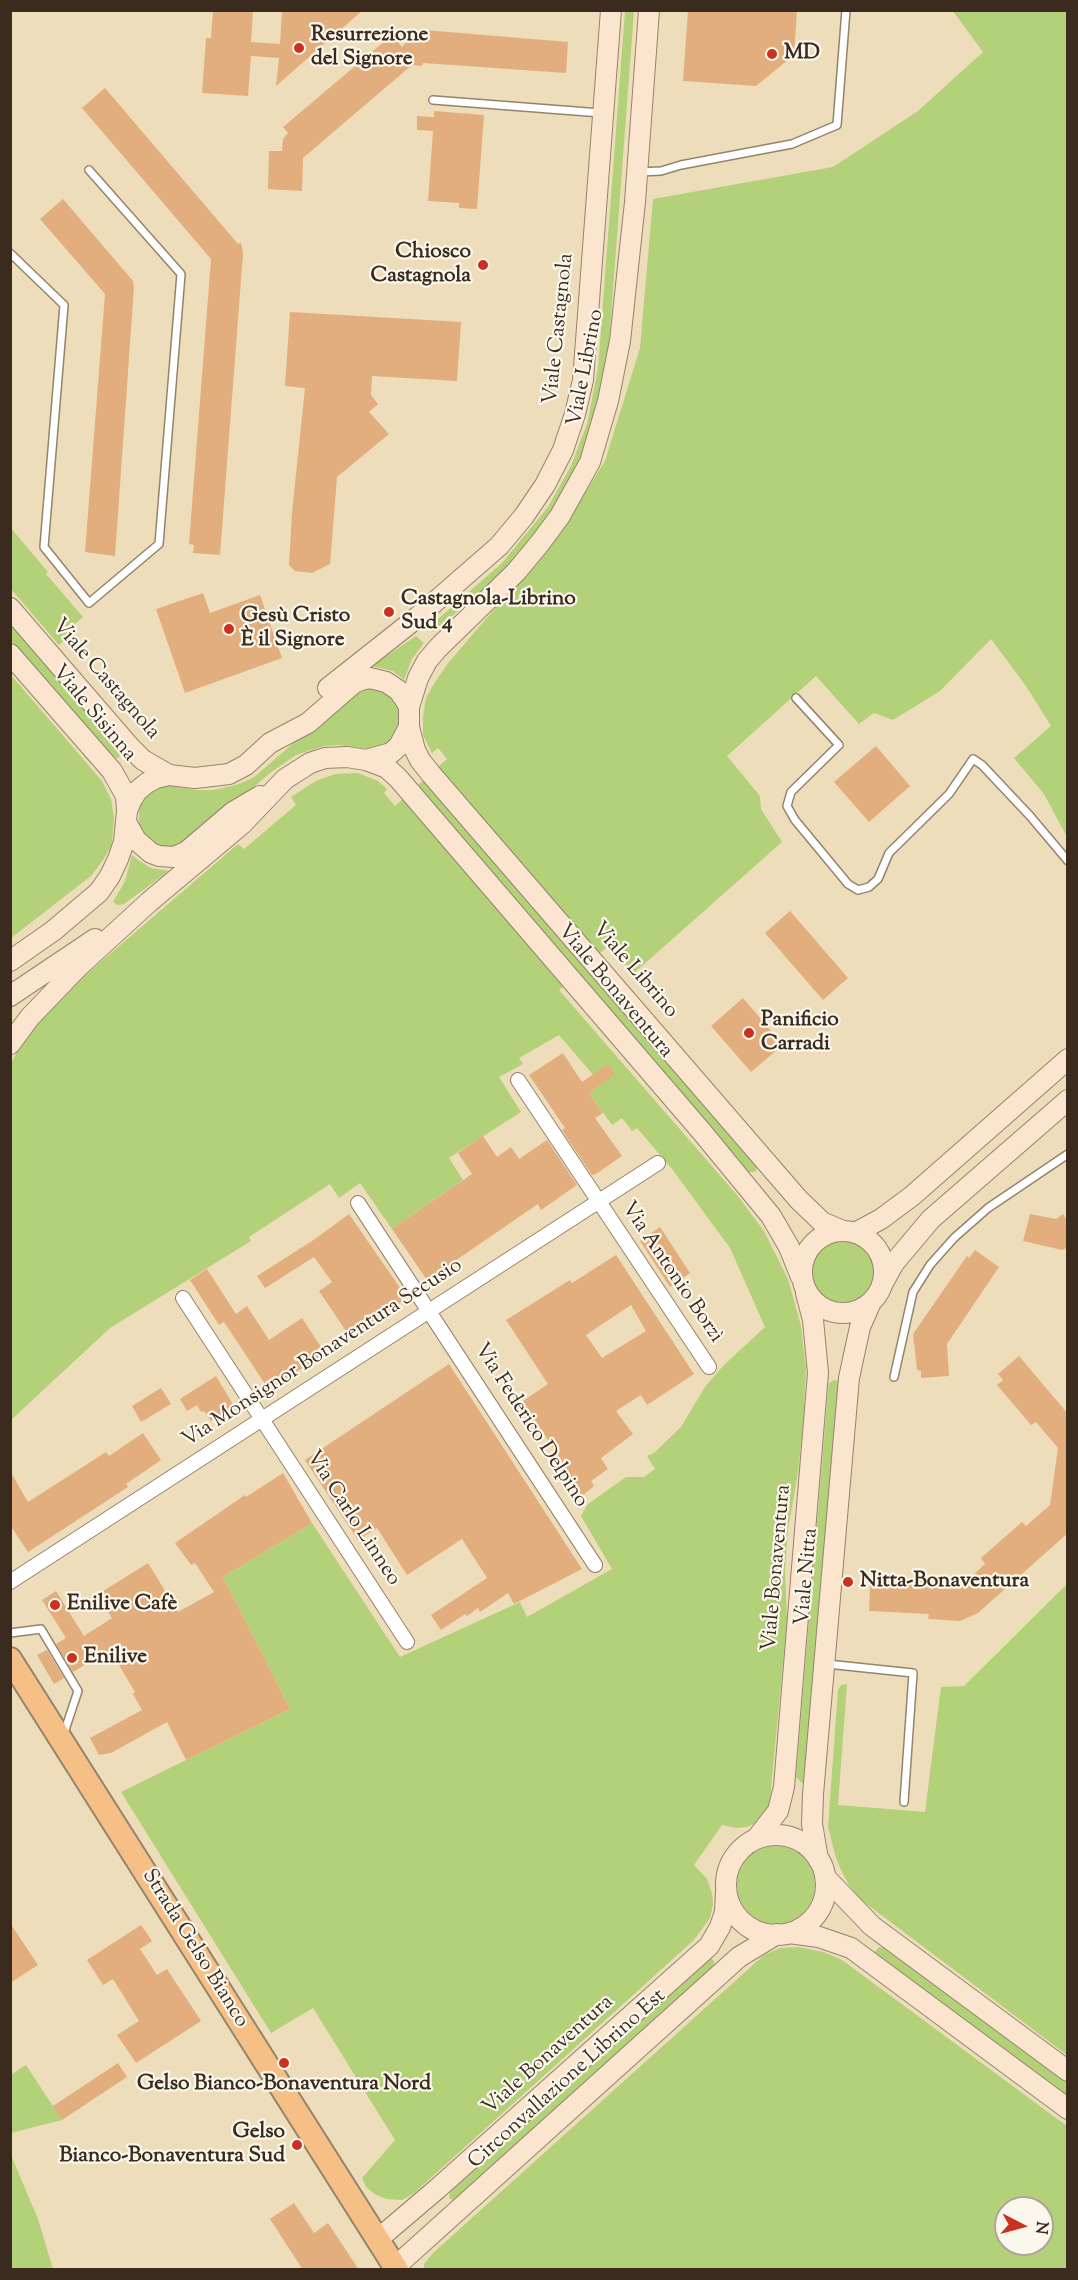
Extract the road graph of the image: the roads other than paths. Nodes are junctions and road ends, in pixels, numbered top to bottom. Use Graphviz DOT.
graph roads {
  1 [pos="611,10"];
  2 [pos="649,10"];
  3 [pos="846,10"];
  4 [pos="433,100"];
  5 [pos="604,113"];
  6 [pos="89,170"];
  7 [pos="637,172"];
  8 [pos="10,254"];
  9 [pos="10,608"];
  10 [pos="10,654"];
  11 [pos="796,698"];
  12 [pos="409,707"];
  13 [pos="409,727"];
  14 [pos="270,743"];
  15 [pos="366,760"];
  16 [pos="169,775"];
  17 [pos="277,786"];
  18 [pos="127,817"];
  19 [pos="1068,861"];
  20 [pos="149,902"];
  21 [pos="10,961"];
  22 [pos="10,996"];
  23 [pos="10,1044"];
  24 [pos="1068,1059"];
  25 [pos="518,1080"];
  26 [pos="1068,1100"];
  27 [pos="1068,1154"];
  28 [pos="658,1162"];
  29 [pos="598,1202"];
  30 [pos="358,1203"];
  31 [pos="849,1232"];
  32 [pos="883,1283"];
  33 [pos="804,1285"];
  34 [pos="183,1298"];
  35 [pos="871,1302"];
  36 [pos="430,1310"];
  37 [pos="709,1367"];
  38 [pos="894,1377"];
  39 [pos="262,1419"];
  40 [pos="595,1565"];
  41 [pos="10,1582"];
  42 [pos="10,1633"];
  43 [pos="407,1641"];
  44 [pos="10,1659"];
  45 [pos="824,1664"];
  46 [pos="62,1739"];
  47 [pos="904,1802"];
  48 [pos="756,1839"];
  49 [pos="821,1868"];
  50 [pos="726,1892"];
  51 [pos="783,1934"];
  52 [pos="1068,2071"];
  53 [pos="1068,2109"];
  54 [pos="437,2189"];
  55 [pos="455,2214"];
  56 [pos="377,2240"];
  57 [pos="396,2269"];
  1 -- 5 [label="main road, Viale Castagnola"];
  2 -- 7 [label="main road, Viale Librino"];
  3 -- 7 [label="lane"];
  4 -- 5 [label="lane"];
  5 -- 14 [label="main road, Viale Castagnola"];
  6 -- 8 [label="lane"];
  7 -- 12 [label="main road, Viale Librino"];
  9 -- 16 [label="main road, Viale Castagnola"];
  10 -- 18 [label="main road, Viale Sisinna"];
  11 -- 19 [label="lane"];
  12 -- 13 [label="main road, Viale Librino"];
  12 -- 14 [label="main road"];
  13 -- 15 [label="main road"];
  13 -- 31 [label="main road, Viale Librino"];
  14 -- 16 [label="main road"];
  15 -- 17 [label="main road"];
  15 -- 33 [label="main road, Viale Bonaventura"];
  16 -- 18 [label="main road"];
  17 -- 18 [label="main road"];
  17 -- 20 [label="main road"];
  18 -- 21 [label="main road, Viale Sisinna"];
  20 -- 22 [label="main road"];
  20 -- 23 [label="main road"];
  24 -- 31 [label="main road"];
  25 -- 29 [label="street, Via Antonio Borzì"];
  26 -- 32 [label="main road"];
  27 -- 38 [label="lane"];
  28 -- 29 [label="street, Via Monsignor Bonaventura Secusio"];
  29 -- 36 [label="street, Via Monsignor Bonaventura Secusio"];
  29 -- 37 [label="street, Via Antonio Borzì"];
  30 -- 36 [label="street, Via Federico Delpino"];
  31 -- 32 [label="main road"];
  31 -- 33 [label="main road"];
  32 -- 35 [label="main road"];
  33 -- 35 [label="main road"];
  33 -- 48 [label="main road, Viale Bonaventura"];
  34 -- 39 [label="street, Via Carlo Linneo"];
  35 -- 45 [label="main road, Viale Nitta"];
  36 -- 39 [label="street, Via Monsignor Bonaventura Secusio"];
  36 -- 40 [label="street, Via Federico Delpino"];
  39 -- 41 [label="street, Via Monsignor Bonaventura Secusio"];
  39 -- 43 [label="street, Via Carlo Linneo"];
  42 -- 46 [label="lane"];
  44 -- 46 [label="main road, Strada Gelso Bianco"];
  45 -- 47 [label="lane"];
  45 -- 49 [label="main road, Viale Nitta"];
  46 -- 56 [label="main road, Strada Gelso Bianco"];
  48 -- 49 [label="main road"];
  48 -- 50 [label="main road"];
  49 -- 51 [label="main road"];
  49 -- 52 [label="main road"];
  50 -- 51 [label="main road"];
  50 -- 54 [label="main road, Viale Bonaventura"];
  51 -- 53 [label="main road"];
  51 -- 55 [label="main road, Circonvallazione Librino Est"];
  54 -- 55 [label="main road"];
  54 -- 56 [label="main road, Viale Bonaventura"];
  55 -- 57 [label="main road, Circonvallazione Librino Est"];
  56 -- 57 [label="main road, Strada Gelso Bianco"];
}
